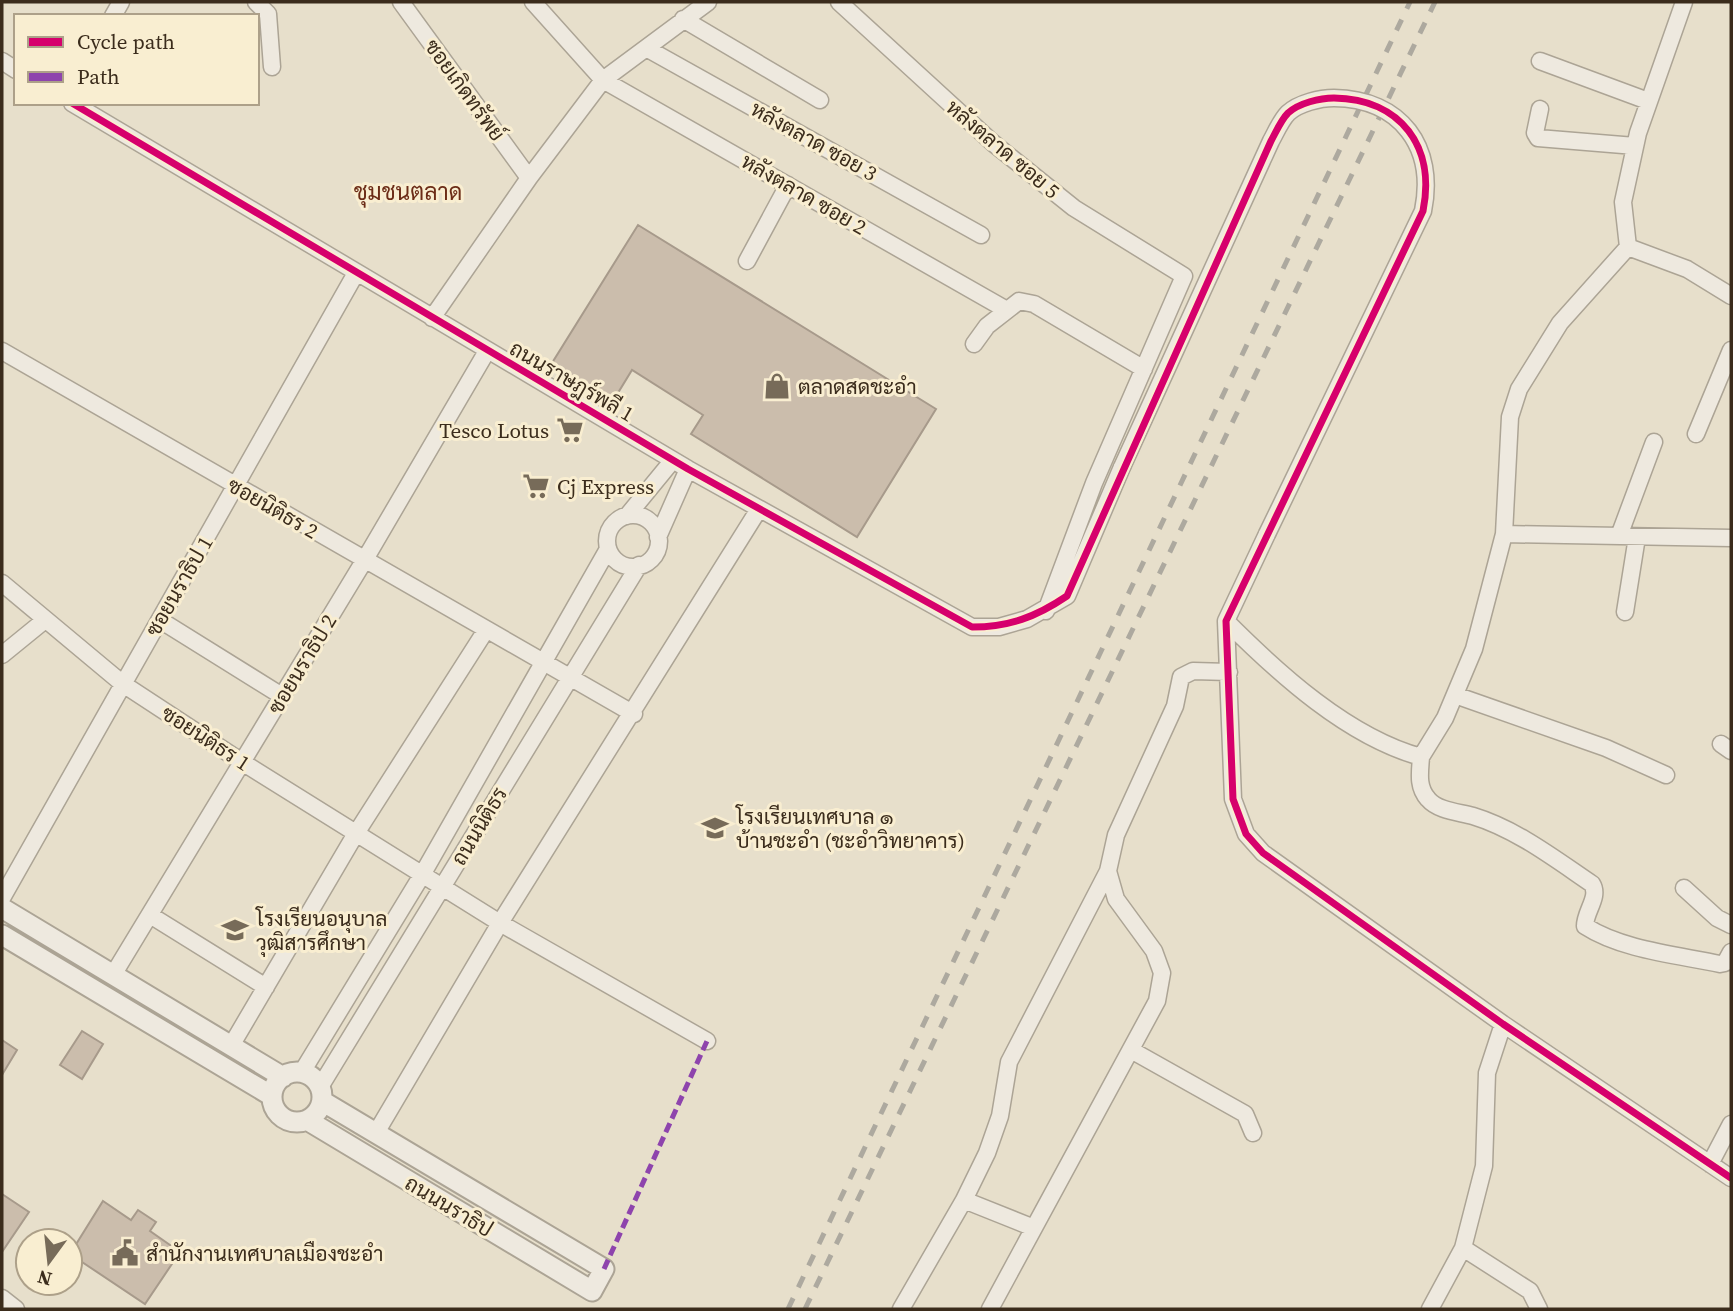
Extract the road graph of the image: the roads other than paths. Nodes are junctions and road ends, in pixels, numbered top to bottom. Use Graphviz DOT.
graph roads {
  1 [pos="256,2"];
  2 [pos="401,2"];
  3 [pos="533,2"];
  4 [pos="839,2"];
  5 [pos="1684,2"];
  6 [pos="693,8"];
  7 [pos="646,48"];
  8 [pos="1540,61"];
  9 [pos="272,67"];
  10 [pos="603,80"];
  11 [pos="820,100"];
  12 [pos="1648,101"];
  13 [pos="75,105"];
  14 [pos="1540,109"];
  15 [pos="1635,146"];
  16 [pos="528,177"];
  17 [pos="788,185"];
  18 [pos="981,234"];
  19 [pos="1628,247"];
  20 [pos="747,261"];
  21 [pos="356,273"];
  22 [pos="1731,296"];
  23 [pos="1005,309"];
  24 [pos="432,318"];
  25 [pos="974,344"];
  26 [pos="2,351"];
  27 [pos="486,351"];
  28 [pos="1731,351"];
  29 [pos="1144,369"];
  30 [pos="1696,434"];
  31 [pos="1654,442"];
  32 [pos="673,460"];
  33 [pos="688,469"];
  34 [pos="235,487"];
  35 [pos="759,509"];
  36 [pos="626,516"];
  37 [pos="1504,534"];
  38 [pos="1619,536"];
  39 [pos="658,537"];
  40 [pos="1637,537"];
  41 [pos="1731,538"];
  42 [pos="608,549"];
  43 [pos="364,561"];
  44 [pos="639,565"];
  45 [pos="2,583"];
  46 [pos="1046,611"];
  47 [pos="1625,612"];
  48 [pos="45,620"];
  49 [pos="160,620"];
  50 [pos="1226,621"];
  51 [pos="486,630"];
  52 [pos="2,654"];
  53 [pos="546,662"];
  54 [pos="1229,672"];
  55 [pos="571,676"];
  56 [pos="123,684"];
  57 [pos="1455,695"];
  58 [pos="282,696"];
  59 [pos="634,714"];
  60 [pos="1421,757"];
  61 [pos="242,762"];
  62 [pos="1666,775"];
  63 [pos="355,835"];
  64 [pos="1108,871"];
  65 [pos="422,875"];
  66 [pos="441,887"];
  67 [pos="1684,888"];
  68 [pos="2,898"];
  69 [pos="2,908"];
  70 [pos="150,915"];
  71 [pos="500,923"];
  72 [pos="1731,925"];
  73 [pos="2,935"];
  74 [pos="1731,952"];
  75 [pos="94,963"];
  76 [pos="113,975"];
  77 [pos="82,983"];
  78 [pos="266,987"];
  79 [pos="1503,1024"];
  80 [pos="707,1041"];
  81 [pos="231,1046"];
  82 [pos="1131,1050"];
  83 [pos="292,1074"];
  84 [pos="321,1094"];
  85 [pos="272,1096"];
  86 [pos="307,1120"];
  87 [pos="1731,1124"];
  88 [pos="376,1133"];
  89 [pos="1253,1133"];
  90 [pos="1710,1164"];
  91 [pos="1731,1178"];
  92 [pos="964,1200"];
  93 [pos="493,1202"];
  94 [pos="478,1225"];
  95 [pos="1034,1228"];
  96 [pos="1462,1248"];
  97 [pos="2,1298"];
  98 [pos="16,1309"];
  99 [pos="901,1309"];
  100 [pos="990,1309"];
  101 [pos="1430,1309"];
  102 [pos="1539,1309"];
  1 -- 9 [label="street"];
  2 -- 16 [label="street, ซอยเกิดทรัพย์"];
  3 -- 10 [label="street, หลังตลาด ซอย 2"];
  4 -- 29 [label="street, หลังตลาด ซอย 5"];
  5 -- 12 [label="street"];
  6 -- 7 [label="street"];
  6 -- 11 [label="street"];
  7 -- 10 [label="street"];
  7 -- 18 [label="street, หลังตลาด ซอย 3"];
  8 -- 12 [label="street"];
  10 -- 16 [label="street"];
  10 -- 17 [label="street, หลังตลาด ซอย 2"];
  12 -- 15 [label="street"];
  13 -- 21 [label="street, ถนนราษฎร์พลี 1"];
  14 -- 15 [label="street"];
  15 -- 19 [label="street"];
  16 -- 24 [label="street"];
  17 -- 20 [label="street"];
  17 -- 23 [label="street, หลังตลาด ซอย 2"];
  19 -- 22 [label="street"];
  19 -- 37 [label="street"];
  21 -- 24 [label="street, ถนนราษฎร์พลี 1"];
  21 -- 34 [label="street, ซอยนราธิป 1"];
  23 -- 25 [label="street"];
  23 -- 29 [label="street"];
  24 -- 27 [label="street, ถนนราษฎร์พลี 1"];
  26 -- 34 [label="street, ซอยนิติธร 2"];
  27 -- 32 [label="street, ถนนราษฎร์พลี 1"];
  27 -- 43 [label="street, ซอยนราธิป 2"];
  28 -- 30 [label="street"];
  29 -- 46 [label="street"];
  31 -- 38 [label="street"];
  32 -- 33 [label="street, ถนนราษฎร์พลี 1"];
  32 -- 36 [label="street"];
  33 -- 35 [label="street, ถนนราษฎร์พลี 1"];
  33 -- 39 [label="street"];
  34 -- 43 [label="street, ซอยนิติธร 2"];
  34 -- 49 [label="street, ซอยนราธิป 1"];
  35 -- 46 [label="street, ถนนราษฎร์พลี 1"];
  35 -- 59 [label="street"];
  36 -- 39 [label="street"];
  36 -- 42 [label="street"];
  37 -- 38 [label="street"];
  37 -- 57 [label="street"];
  38 -- 40 [label="street"];
  39 -- 44 [label="street"];
  40 -- 41 [label="street"];
  40 -- 47 [label="street"];
  42 -- 44 [label="street"];
  42 -- 53 [label="street, ถนนนิติธร"];
  43 -- 51 [label="street, ซอยนิติธร 2"];
  43 -- 58 [label="street, ซอยนราธิป 2"];
  44 -- 55 [label="street, ถนนนิติธร"];
  45 -- 48 [label="street, ซอยนิติธร 1"];
  46 -- 50 [label="street, ถนนราษฎร์พลี 1, bridge"];
  48 -- 52 [label="street"];
  48 -- 56 [label="street, ซอยนิติธร 1"];
  49 -- 56 [label="street, ซอยนราธิป 1"];
  49 -- 58 [label="street"];
  50 -- 54 [label="street"];
  50 -- 60 [label="street"];
  51 -- 53 [label="street, ซอยนิติธร 2"];
  51 -- 63 [label="street"];
  53 -- 55 [label="street, ซอยนิติธร 2"];
  53 -- 65 [label="street, ถนนนิติธร"];
  54 -- 64 [label="street"];
  54 -- 79 [label="street"];
  55 -- 59 [label="street, ซอยนิติธร 2"];
  55 -- 66 [label="street, ถนนนิติธร"];
  56 -- 61 [label="street, ซอยนิติธร 1"];
  56 -- 68 [label="street, ซอยนราธิป 1"];
  57 -- 60 [label="street"];
  57 -- 62 [label="street"];
  58 -- 61 [label="street, ซอยนราธิป 2"];
  59 -- 71 [label="street"];
  60 -- 74 [label="street"];
  61 -- 63 [label="street, ซอยนิติธร 1"];
  61 -- 70 [label="street, ซอยนราธิป 2"];
  63 -- 65 [label="street, ซอยนิติธร 1"];
  63 -- 78 [label="street"];
  64 -- 82 [label="street"];
  64 -- 92 [label="street"];
  65 -- 66 [label="street, ซอยนิติธร 1"];
  65 -- 83 [label="street, ถนนนิติธร"];
  66 -- 71 [label="street, ซอยนิติธร 1"];
  66 -- 84 [label="street, ถนนนิติธร"];
  67 -- 72 [label="street"];
  69 -- 75 [label="street"];
  70 -- 76 [label="street, ซอยนราธิป 2"];
  70 -- 78 [label="street"];
  71 -- 80 [label="street, ซอยนิติธร 1"];
  71 -- 88 [label="street"];
  73 -- 77 [label="street"];
  75 -- 76 [label="street"];
  75 -- 77 [label="street"];
  76 -- 81 [label="street"];
  77 -- 85 [label="street"];
  78 -- 81 [label="street"];
  79 -- 90 [label="street"];
  79 -- 96 [label="street"];
  81 -- 83 [label="street"];
  82 -- 89 [label="street"];
  82 -- 95 [label="street"];
  83 -- 84 [label="street"];
  83 -- 85 [label="street"];
  84 -- 86 [label="street"];
  84 -- 88 [label="street, ถนนนราธิป"];
  85 -- 86 [label="street"];
  86 -- 94 [label="street, ถนนนราธิป"];
  87 -- 90 [label="street"];
  88 -- 93 [label="street, ถนนนราธิป"];
  90 -- 91 [label="street"];
  92 -- 95 [label="street"];
  92 -- 99 [label="street"];
  93 -- 94 [label="street"];
  93 -- 94 [label="street, ถนนนราธิป"];
  95 -- 100 [label="street"];
  96 -- 101 [label="street"];
  96 -- 102 [label="street"];
  97 -- 98 [label="street"];
}
